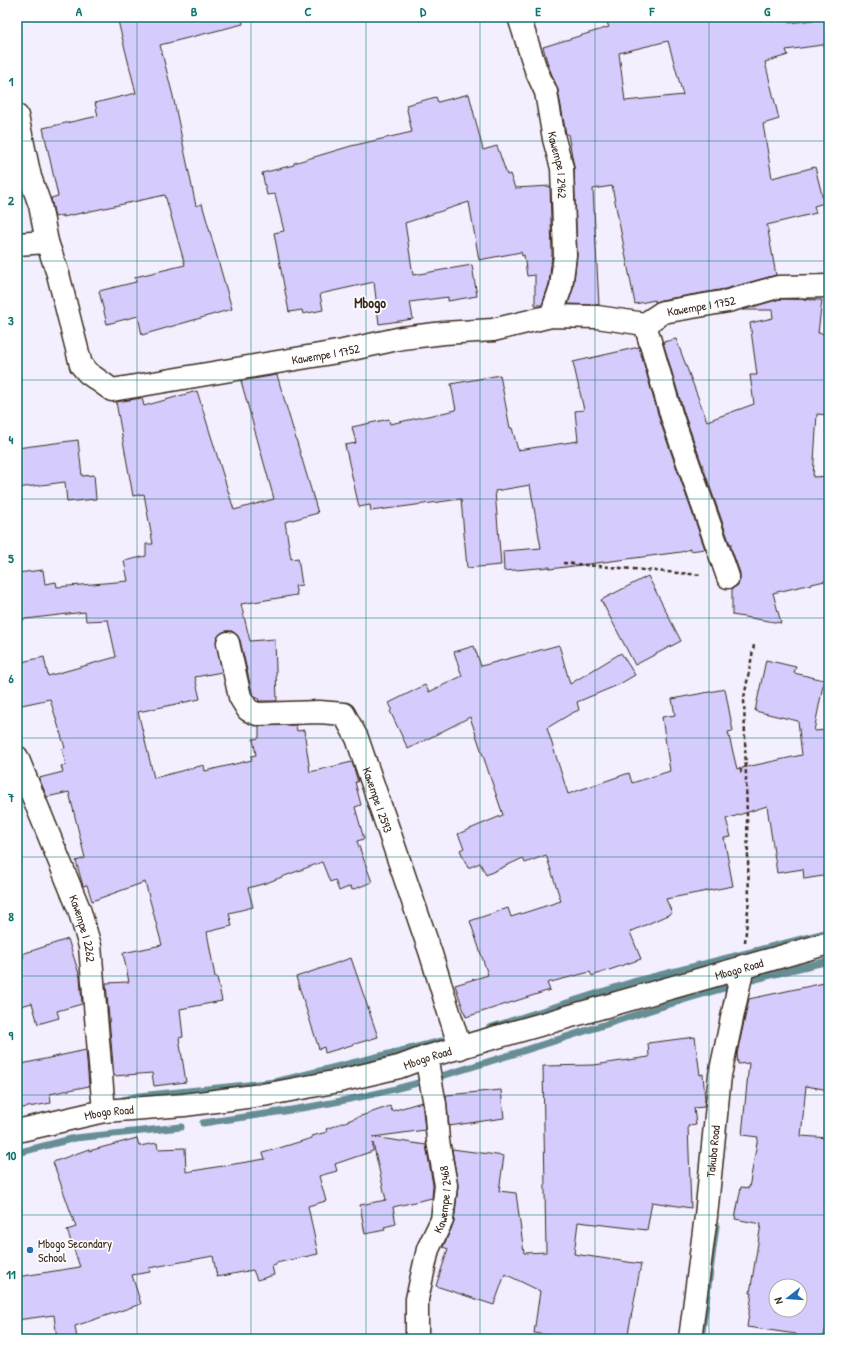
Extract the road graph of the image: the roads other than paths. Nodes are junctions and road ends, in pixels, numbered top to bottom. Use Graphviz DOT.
graph roads {
  1 [pos="519,17"];
  2 [pos="17,116"];
  3 [pos="47,242"];
  4 [pos="17,244"];
  5 [pos="829,286"];
  6 [pos="551,316"];
  7 [pos="645,324"];
  8 [pos="728,577"];
  9 [pos="228,643"];
  10 [pos="17,757"];
  11 [pos="829,943"];
  12 [pos="743,966"];
  13 [pos="460,1048"];
  14 [pos="426,1057"];
  15 [pos="104,1111"];
  16 [pos="17,1131"];
  17 [pos="417,1339"];
  18 [pos="690,1339"];
  1 -- 6 [label="street, Kawempe I 2962"];
  2 -- 3 [label="street, Kawempe I 1752"];
  3 -- 4 [label="street"];
  3 -- 6 [label="street, Kawempe I 1752"];
  5 -- 7 [label="street, Kawempe I 1752"];
  6 -- 7 [label="street, Kawempe I 1752"];
  7 -- 8 [label="street"];
  9 -- 13 [label="street, Kawempe I 2593"];
  10 -- 15 [label="street, Kawempe I 2262"];
  11 -- 12 [label="street, Mbogo Road"];
  12 -- 13 [label="street, Mbogo Road"];
  12 -- 18 [label="street, Takuba Road"];
  13 -- 14 [label="street, Mbogo Road"];
  14 -- 15 [label="street, Mbogo Road"];
  14 -- 17 [label="street, Kawempe I 2468"];
  15 -- 16 [label="street, Mbogo Road"];
}
